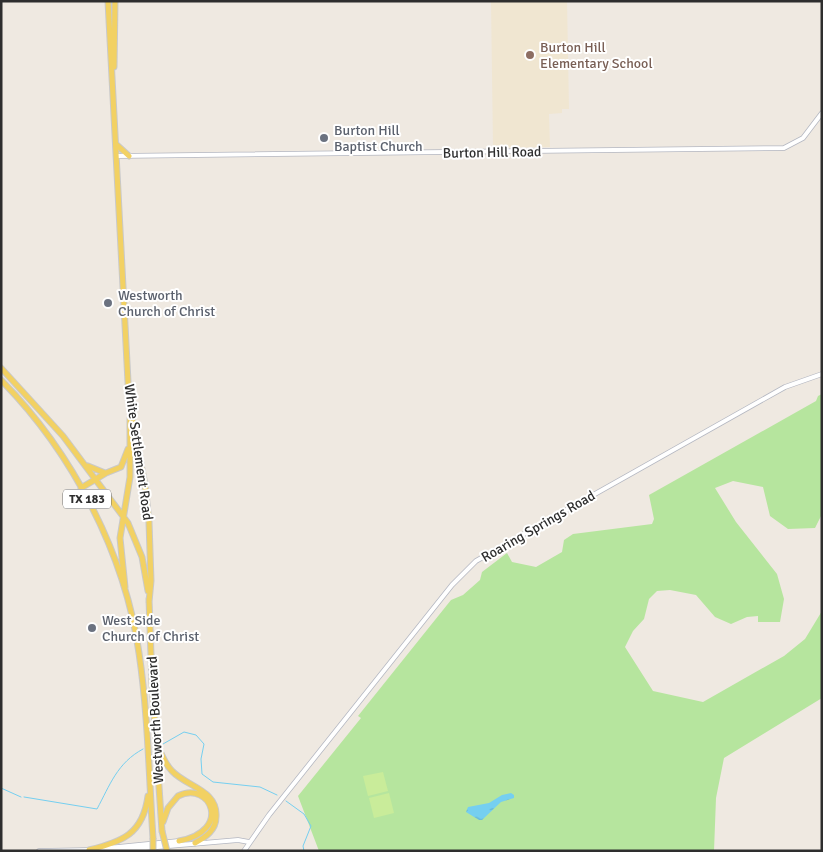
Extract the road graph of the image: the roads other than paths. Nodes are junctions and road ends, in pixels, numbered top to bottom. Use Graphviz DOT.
graph roads {
  1 [pos="108,1"];
  2 [pos="115,1"];
  3 [pos="114,92"];
  4 [pos="822,113"];
  5 [pos="116,144"];
  6 [pos="117,156"];
  7 [pos="129,156"];
  8 [pos="1,368"];
  9 [pos="822,374"];
  10 [pos="1,380"];
  11 [pos="130,411"];
  12 [pos="130,442"];
  13 [pos="85,464"];
  14 [pos="106,473"];
  15 [pos="96,478"];
  16 [pos="81,488"];
  17 [pos="123,518"];
  18 [pos="126,596"];
  19 [pos="149,602"];
  20 [pos="151,664"];
  21 [pos="140,665"];
  22 [pos="145,717"];
  23 [pos="154,717"];
  24 [pos="155,739"];
  25 [pos="149,786"];
  26 [pos="162,828"];
  27 [pos="179,841"];
  28 [pos="249,842"];
  29 [pos="195,843"];
  30 [pos="89,850"];
  31 [pos="40,851"];
  32 [pos="111,851"];
  33 [pos="153,851"];
  34 [pos="163,851"];
  35 [pos="167,851"];
  36 [pos="244,851"];
  1 -- 3 [label="main road, White Settlement Road"];
  2 -- 3 [label="main road, White Settlement Road"];
  3 -- 5 [label="main road, White Settlement Road"];
  4 -- 7 [label="street, Burton Hill Road"];
  5 -- 6 [label="main road, White Settlement Road"];
  5 -- 7 [label="main road"];
  6 -- 7 [label="street, Burton Hill Road"];
  6 -- 11 [label="main road, White Settlement Road"];
  8 -- 13 [label="main road, Westworth Boulevard / TX 183"];
  9 -- 28 [label="street, Roaring Springs Road"];
  10 -- 16 [label="main road, Westworth Boulevard / TX 183"];
  11 -- 12 [label="main road"];
  11 -- 19 [label="main road, White Settlement Road"];
  12 -- 14 [label="main road"];
  12 -- 17 [label="main road"];
  13 -- 14 [label="main road"];
  13 -- 15 [label="main road, Westworth Boulevard / TX 183"];
  14 -- 15 [label="main road"];
  15 -- 16 [label="main road"];
  15 -- 17 [label="main road, Westworth Boulevard / TX 183"];
  16 -- 18 [label="main road, Westworth Boulevard / TX 183"];
  17 -- 18 [label="main road"];
  17 -- 19 [label="main road, Westworth Boulevard / TX 183"];
  18 -- 21 [label="main road, Westworth Boulevard / TX 183"];
  19 -- 20 [label="main road, Westworth Boulevard / TX 183"];
  20 -- 21 [label="main road"];
  20 -- 23 [label="main road, Westworth Boulevard / TX 183"];
  21 -- 22 [label="main road, Westworth Boulevard / TX 183"];
  22 -- 23 [label="main road"];
  22 -- 25 [label="main road, Westworth Boulevard / TX 183"];
  23 -- 24 [label="main road, Westworth Boulevard / TX 183"];
  24 -- 26 [label="main road, Westworth Boulevard / TX 183"];
  24 -- 29 [label="main road"];
  25 -- 30 [label="main road"];
  25 -- 33 [label="main road, Westworth Boulevard / TX 183, bridge"];
  26 -- 27 [label="main road"];
  26 -- 34 [label="main road, Westworth Boulevard / TX 183, bridge"];
  26 -- 35 [label="main road, bridge"];
  27 -- 30 [label="street"];
  28 -- 29 [label="street"];
  28 -- 36 [label="street, Roaring Springs Road"];
  29 -- 32 [label="street"];
  30 -- 31 [label="street"];
  30 -- 32 [label="street"];
}
